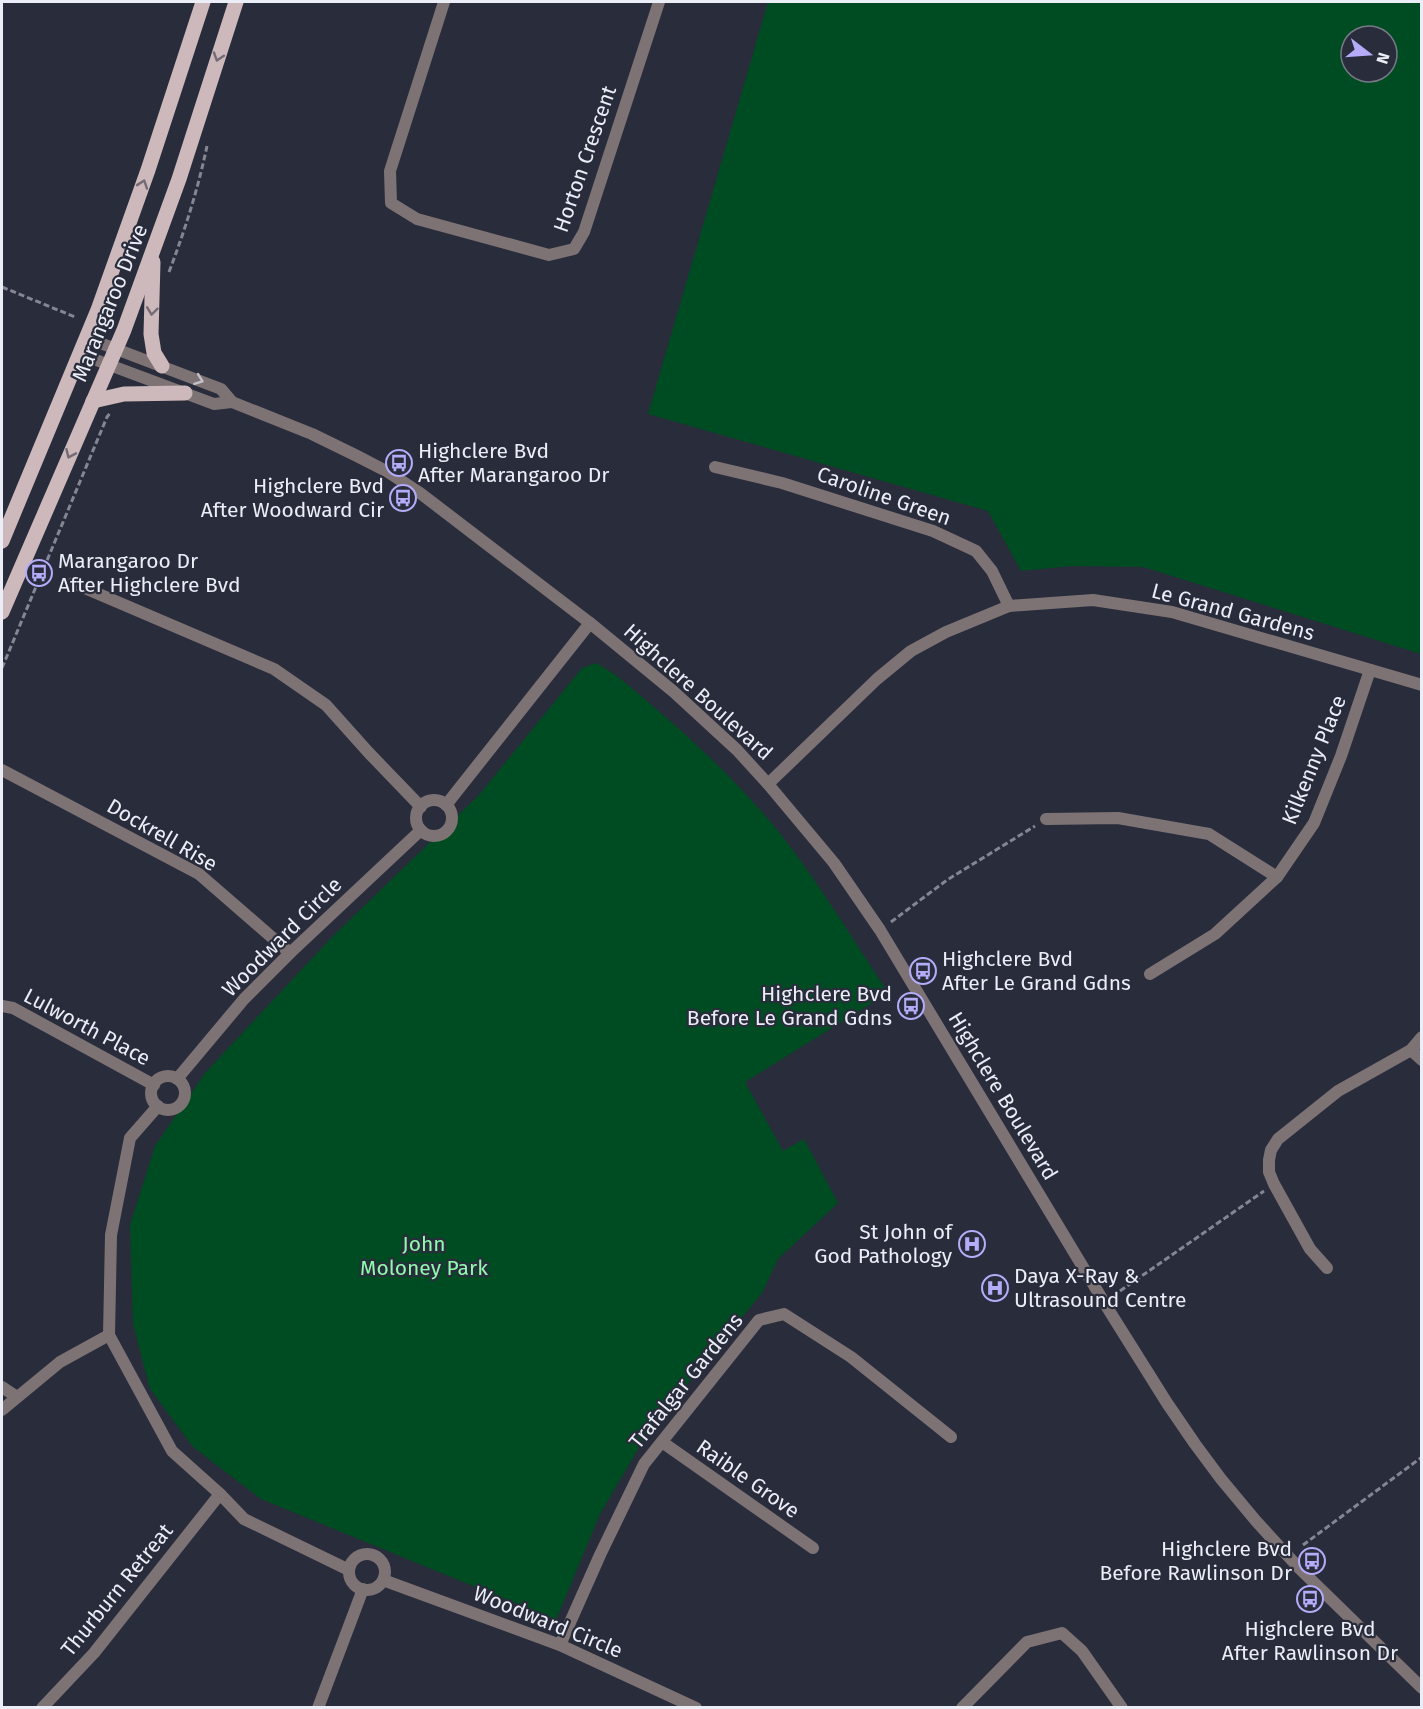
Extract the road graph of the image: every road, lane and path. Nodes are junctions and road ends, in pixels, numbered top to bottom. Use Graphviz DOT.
graph roads {
  1 [pos="203,2"];
  2 [pos="236,2"];
  3 [pos="444,2"];
  4 [pos="659,2"];
  5 [pos="153,253"];
  6 [pos="2,287"];
  7 [pos="75,317"];
  8 [pos="87,338"];
  9 [pos="116,349"];
  10 [pos="80,354"];
  11 [pos="109,366"];
  12 [pos="162,366"];
  13 [pos="185,393"];
  14 [pos="93,401"];
  15 [pos="232,402"];
  16 [pos="715,467"];
  17 [pos="2,541"];
  18 [pos="73,583"];
  19 [pos="1009,606"];
  20 [pos="2,612"];
  21 [pos="590,623"];
  22 [pos="1370,670"];
  23 [pos="1422,685"];
  24 [pos="2,770"];
  25 [pos="768,784"];
  26 [pos="446,805"];
  27 [pos="421,807"];
  28 [pos="1046,819"];
  29 [pos="421,830"];
  30 [pos="1277,877"];
  31 [pos="880,930"];
  32 [pos="290,953"];
  33 [pos="1150,974"];
  34 [pos="2,1006"];
  35 [pos="1422,1037"];
  36 [pos="1411,1050"];
  37 [pos="1422,1060"];
  38 [pos="177,1079"];
  39 [pos="154,1085"];
  40 [pos="158,1106"];
  41 [pos="1274,1184"];
  42 [pos="1327,1268"];
  43 [pos="1120,1291"];
  44 [pos="109,1335"];
  45 [pos="2,1387"];
  46 [pos="17,1397"];
  47 [pos="2,1410"];
  48 [pos="951,1437"];
  49 [pos="662,1442"];
  50 [pos="1422,1457"];
  51 [pos="220,1494"];
  52 [pos="1303,1545"];
  53 [pos="813,1548"];
  54 [pos="350,1570"];
  55 [pos="383,1580"];
  56 [pos="363,1589"];
  57 [pos="560,1645"];
  58 [pos="1422,1688"];
  59 [pos="42,1707"];
  60 [pos="318,1707"];
  61 [pos="696,1707"];
  62 [pos="962,1707"];
  63 [pos="1122,1707"];
  8 -- 1 [label="main road, Marangaroo Drive, one-way"];
  2 -- 5 [label="main road, Marangaroo Drive, one-way"];
  3 -- 4 [label="street, Horton Crescent"];
  5 -- 9 [label="main road, Marangaroo Drive"];
  5 -- 12 [label="main road, one-way"];
  6 -- 7 [label="path"];
  8 -- 9 [label="street, Highclere Boulevard"];
  8 -- 10 [label="main road, Marangaroo Drive"];
  9 -- 11 [label="main road, Marangaroo Drive"];
  9 -- 12 [label="street, Highclere Boulevard"];
  10 -- 11 [label="street, Highclere Boulevard"];
  10 -- 17 [label="main road, Marangaroo Drive"];
  11 -- 13 [label="street, Highclere Boulevard"];
  11 -- 14 [label="main road, Marangaroo Drive"];
  12 -- 15 [label="street, Highclere Boulevard, one-way"];
  13 -- 14 [label="main road"];
  13 -- 15 [label="street, Highclere Boulevard"];
  14 -- 20 [label="main road, Marangaroo Drive, one-way"];
  15 -- 21 [label="street, Highclere Boulevard"];
  16 -- 19 [label="street, Caroline Green"];
  18 -- 27 [label="street"];
  19 -- 22 [label="street, Le Grand Gardens"];
  19 -- 25 [label="street, Le Grand Gardens"];
  21 -- 25 [label="street, Highclere Boulevard"];
  21 -- 26 [label="street"];
  22 -- 23 [label="street, Le Grand Gardens"];
  22 -- 30 [label="street, Kilkenny Place"];
  24 -- 32 [label="street, Dockrell Rise"];
  25 -- 31 [label="street, Highclere Boulevard"];
  26 -- 27 [label="street"];
  26 -- 29 [label="street"];
  27 -- 29 [label="street"];
  28 -- 30 [label="street"];
  28 -- 31 [label="path"];
  29 -- 32 [label="street, Woodward Circle"];
  30 -- 33 [label="street, Kilkenny Place"];
  31 -- 58 [label="street, Highclere Boulevard"];
  32 -- 38 [label="street, Woodward Circle"];
  34 -- 39 [label="street, Lulworth Place"];
  35 -- 36 [label="street"];
  36 -- 37 [label="street"];
  36 -- 41 [label="street"];
  38 -- 39 [label="street"];
  38 -- 40 [label="street"];
  39 -- 40 [label="street"];
  40 -- 44 [label="street"];
  41 -- 42 [label="street"];
  41 -- 43 [label="path"];
  44 -- 46 [label="street"];
  44 -- 51 [label="street"];
  45 -- 46 [label="street"];
  46 -- 47 [label="street"];
  48 -- 49 [label="street, Trafalgar Gardens"];
  49 -- 53 [label="street, Raible Grove"];
  49 -- 57 [label="street, Trafalgar Gardens"];
  50 -- 52 [label="path"];
  51 -- 54 [label="street"];
  51 -- 59 [label="street, Thurburn Retreat"];
  54 -- 55 [label="street"];
  54 -- 56 [label="street"];
  55 -- 56 [label="street"];
  55 -- 57 [label="street, Woodward Circle"];
  56 -- 60 [label="street"];
  57 -- 61 [label="street, Woodward Circle"];
  62 -- 63 [label="street"];
}
